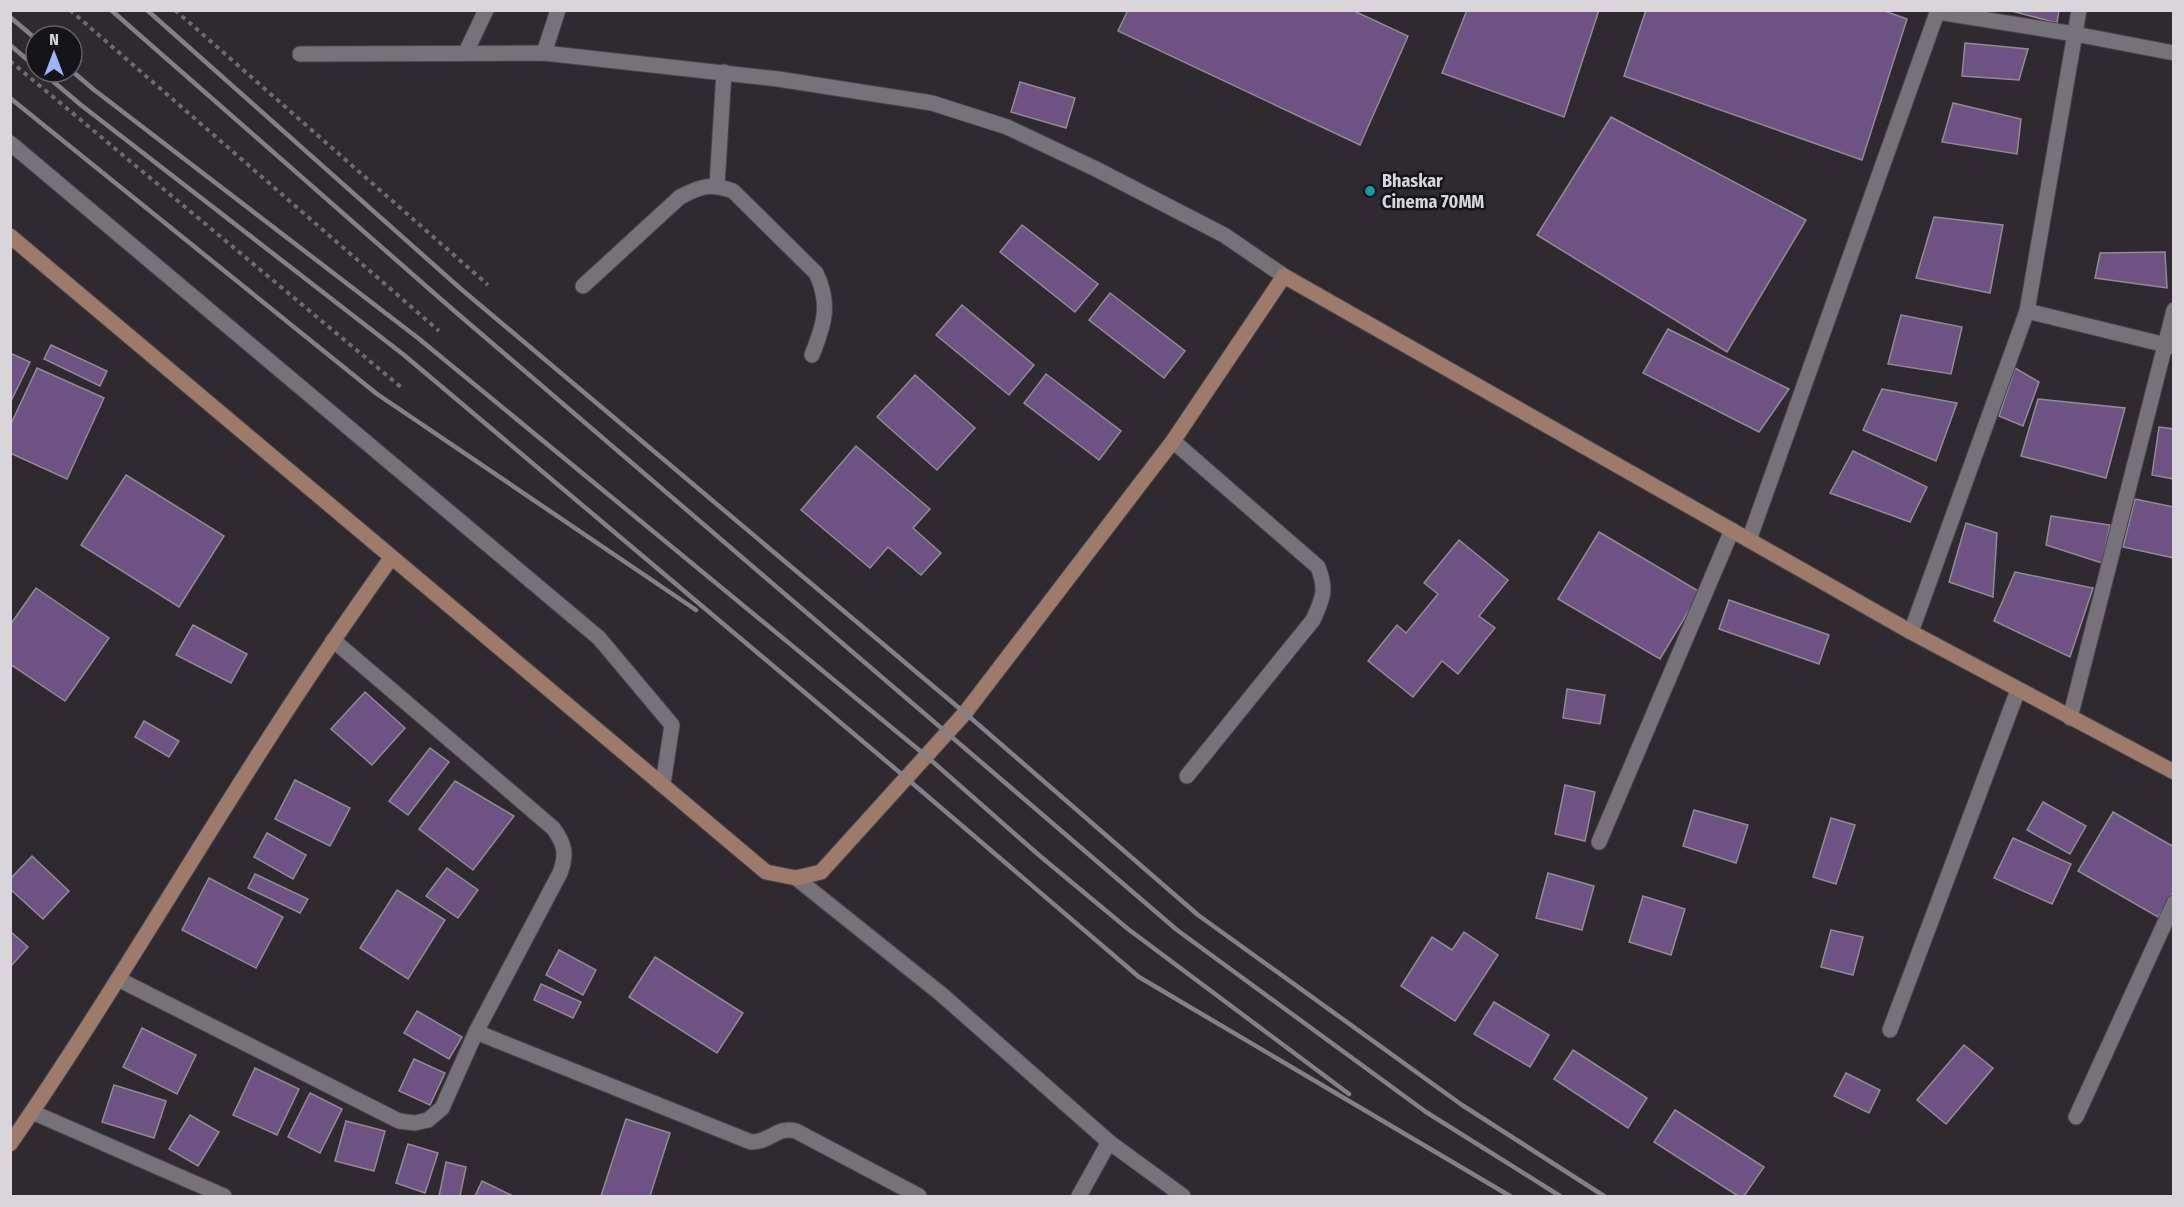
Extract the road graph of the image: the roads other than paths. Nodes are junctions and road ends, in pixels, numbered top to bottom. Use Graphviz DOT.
graph roads {
  1 [pos="486,10"];
  2 [pos="558,10"];
  3 [pos="2079,10"];
  4 [pos="1936,11"];
  5 [pos="2075,34"];
  6 [pos="466,52"];
  7 [pos="544,53"];
  8 [pos="300,54"];
  9 [pos="2174,54"];
  10 [pos="724,72"];
  11 [pos="10,143"];
  12 [pos="717,185"];
  13 [pos="10,236"];
  14 [pos="1284,276"];
  15 [pos="583,286"];
  16 [pos="2174,310"];
  17 [pos="2027,311"];
  18 [pos="2170,346"];
  19 [pos="812,355"];
  20 [pos="1173,441"];
  21 [pos="1732,530"];
  22 [pos="1749,540"];
  23 [pos="391,558"];
  24 [pos="1911,632"];
  25 [pos="333,640"];
  26 [pos="2018,690"];
  27 [pos="2070,718"];
  28 [pos="2174,772"];
  29 [pos="1187,776"];
  30 [pos="663,784"];
  31 [pos="1599,842"];
  32 [pos="796,878"];
  33 [pos="2174,903"];
  34 [pos="118,979"];
  35 [pos="1890,1030"];
  36 [pos="476,1032"];
  37 [pos="32,1112"];
  38 [pos="2076,1117"];
  39 [pos="1109,1142"];
  40 [pos="10,1144"];
  41 [pos="224,1197"];
  42 [pos="919,1197"];
  43 [pos="1079,1197"];
  44 [pos="1183,1197"];
  1 -- 6 [label="street"];
  2 -- 7 [label="street"];
  3 -- 5 [label="street"];
  4 -- 5 [label="street"];
  4 -- 22 [label="street"];
  5 -- 9 [label="street"];
  5 -- 17 [label="street"];
  6 -- 7 [label="street"];
  6 -- 8 [label="street"];
  7 -- 10 [label="street"];
  10 -- 12 [label="street"];
  10 -- 14 [label="street"];
  11 -- 30 [label="street"];
  12 -- 15 [label="street"];
  12 -- 19 [label="street"];
  13 -- 23 [label="street"];
  14 -- 20 [label="street"];
  14 -- 21 [label="street"];
  16 -- 18 [label="street"];
  17 -- 18 [label="street"];
  17 -- 24 [label="street"];
  18 -- 27 [label="street"];
  20 -- 29 [label="street"];
  20 -- 32 [label="street"];
  21 -- 22 [label="street"];
  21 -- 31 [label="street"];
  22 -- 24 [label="street"];
  23 -- 25 [label="street"];
  23 -- 30 [label="street"];
  24 -- 26 [label="street"];
  25 -- 34 [label="street"];
  25 -- 36 [label="street"];
  26 -- 27 [label="street"];
  26 -- 35 [label="street"];
  27 -- 28 [label="street"];
  30 -- 32 [label="street"];
  32 -- 39 [label="street"];
  33 -- 38 [label="street"];
  34 -- 36 [label="street"];
  34 -- 37 [label="street"];
  36 -- 42 [label="street"];
  37 -- 40 [label="street"];
  37 -- 41 [label="street"];
  39 -- 43 [label="street"];
  39 -- 44 [label="street"];
}
